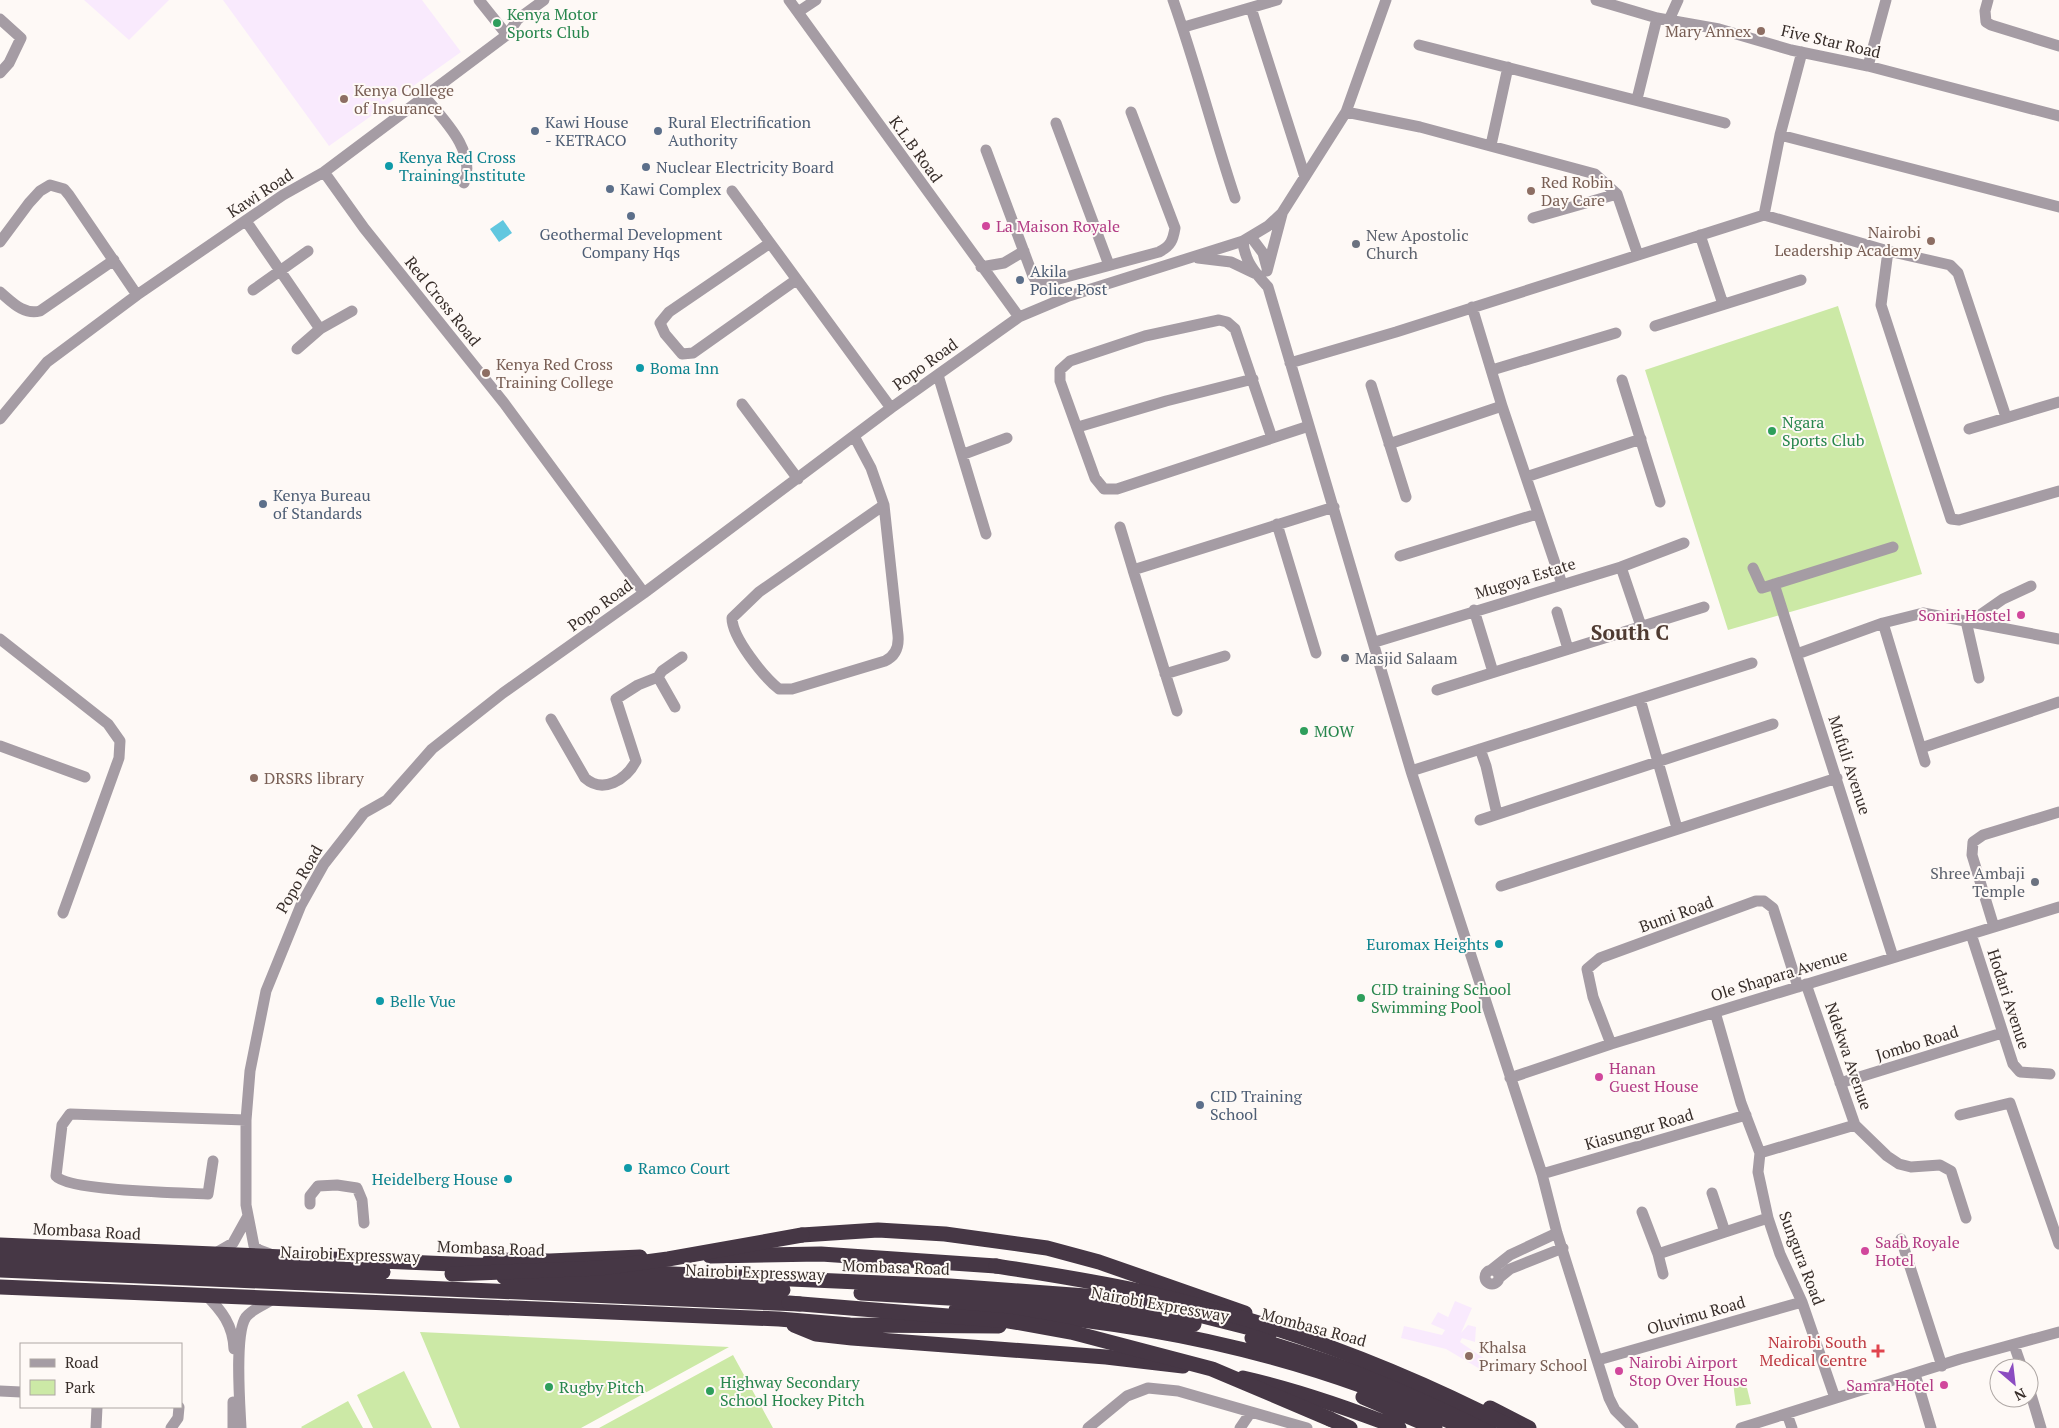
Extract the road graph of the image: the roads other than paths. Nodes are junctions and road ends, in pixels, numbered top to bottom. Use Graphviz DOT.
graph roads {
  1 [pos="479,0"];
  2 [pos="544,0"];
  3 [pos="789,0"];
  4 [pos="816,0"];
  5 [pos="1173,0"];
  6 [pos="1278,0"];
  7 [pos="1386,0"];
  8 [pos="1596,0"];
  9 [pos="1678,0"];
  10 [pos="1886,0"];
  11 [pos="1988,0"];
  12 [pos="1251,8"];
  13 [pos="798,12"];
  14 [pos="0,19"];
  15 [pos="1663,19"];
  16 [pos="1184,28"];
  17 [pos="507,35"];
  18 [pos="1419,45"];
  19 [pos="2059,46"];
  20 [pos="1802,52"];
  21 [pos="1868,66"];
  22 [pos="1508,67"];
  23 [pos="0,73"];
  24 [pos="424,96"];
  25 [pos="1637,99"];
  26 [pos="1131,112"];
  27 [pos="1346,112"];
  28 [pos="2059,116"];
  29 [pos="1056,123"];
  30 [pos="1725,123"];
  31 [pos="1780,135"];
  32 [pos="1490,145"];
  33 [pos="986,150"];
  34 [pos="324,172"];
  35 [pos="1305,177"];
  36 [pos="464,183"];
  37 [pos="732,191"];
  38 [pos="1617,194"];
  39 [pos="1235,198"];
  40 [pos="2059,207"];
  41 [pos="1284,210"];
  42 [pos="1764,215"];
  43 [pos="1533,218"];
  44 [pos="246,221"];
  45 [pos="1700,236"];
  46 [pos="1247,239"];
  47 [pos="0,242"];
  48 [pos="770,243"];
  49 [pos="308,251"];
  50 [pos="1024,251"];
  51 [pos="1888,251"];
  52 [pos="1638,255"];
  53 [pos="1190,257"];
  54 [pos="114,260"];
  55 [pos="1109,265"];
  56 [pos="981,267"];
  57 [pos="280,271"];
  58 [pos="1262,274"];
  59 [pos="796,280"];
  60 [pos="1801,280"];
  61 [pos="253,290"];
  62 [pos="0,292"];
  63 [pos="138,295"];
  64 [pos="1723,304"];
  65 [pos="1472,307"];
  66 [pos="352,311"];
  67 [pos="1019,317"];
  68 [pos="1654,326"];
  69 [pos="320,329"];
  70 [pos="1616,333"];
  71 [pos="297,349"];
  72 [pos="1290,363"];
  73 [pos="1492,370"];
  74 [pos="938,375"];
  75 [pos="1253,379"];
  76 [pos="1622,380"];
  77 [pos="1371,385"];
  78 [pos="2059,402"];
  79 [pos="742,404"];
  80 [pos="1502,406"];
  81 [pos="892,408"];
  82 [pos="2006,417"];
  83 [pos="0,419"];
  84 [pos="1309,426"];
  85 [pos="1078,427"];
  86 [pos="1969,428"];
  87 [pos="854,436"];
  88 [pos="1008,438"];
  89 [pos="1272,438"];
  90 [pos="1640,439"];
  91 [pos="1389,444"];
  92 [pos="964,454"];
  93 [pos="1526,476"];
  94 [pos="798,479"];
  95 [pos="2059,491"];
  96 [pos="1406,497"];
  97 [pos="1660,502"];
  98 [pos="884,505"];
  99 [pos="1334,507"];
  100 [pos="1537,514"];
  101 [pos="1277,524"];
  102 [pos="1120,528"];
  103 [pos="986,534"];
  104 [pos="1684,543"];
  105 [pos="1893,547"];
  106 [pos="1400,556"];
  107 [pos="1621,567"];
  108 [pos="1753,568"];
  109 [pos="1133,570"];
  110 [pos="1562,584"];
  111 [pos="1774,584"];
  112 [pos="2031,586"];
  113 [pos="644,593"];
  114 [pos="1704,607"];
  115 [pos="1474,610"];
  116 [pos="1557,612"];
  117 [pos="1968,621"];
  118 [pos="1883,624"];
  119 [pos="1641,626"];
  120 [pos="2059,639"];
  121 [pos="0,640"];
  122 [pos="1375,642"];
  123 [pos="1568,649"];
  124 [pos="1316,653"];
  125 [pos="1797,654"];
  126 [pos="1225,656"];
  127 [pos="682,657"];
  128 [pos="1752,663"];
  129 [pos="1493,672"];
  130 [pos="1166,674"];
  131 [pos="658,677"];
  132 [pos="1979,678"];
  133 [pos="1437,690"];
  134 [pos="1640,699"];
  135 [pos="2059,702"];
  136 [pos="675,708"];
  137 [pos="1178,712"];
  138 [pos="551,719"];
  139 [pos="1773,724"];
  140 [pos="0,746"];
  141 [pos="1922,748"];
  142 [pos="1480,749"];
  143 [pos="1657,761"];
  144 [pos="1925,762"];
  145 [pos="1411,771"];
  146 [pos="85,777"];
  147 [pos="1837,778"];
  148 [pos="2059,812"];
  149 [pos="1497,814"];
  150 [pos="1480,820"];
  151 [pos="1677,828"];
  152 [pos="1501,886"];
  153 [pos="2059,907"];
  154 [pos="64,913"];
  155 [pos="1994,927"];
  156 [pos="1972,934"];
  157 [pos="1893,957"];
  158 [pos="1802,986"];
  159 [pos="1715,1012"];
  160 [pos="2002,1033"];
  161 [pos="1611,1044"];
  162 [pos="2050,1074"];
  163 [pos="1510,1078"];
  164 [pos="1840,1083"];
  165 [pos="1746,1115"];
  166 [pos="1960,1115"];
  167 [pos="246,1120"];
  168 [pos="1856,1125"];
  169 [pos="1760,1153"];
  170 [pos="213,1161"];
  171 [pos="1542,1174"];
  172 [pos="1712,1194"];
  173 [pos="310,1204"];
  174 [pos="1642,1212"];
  175 [pos="248,1216"];
  176 [pos="1768,1218"];
  177 [pos="1966,1218"];
  178 [pos="364,1223"];
  179 [pos="1725,1232"];
  180 [pos="1557,1233"];
  181 [pos="1901,1238"];
  182 [pos="2059,1244"];
  183 [pos="0,1245"];
  184 [pos="1563,1248"];
  185 [pos="1658,1254"];
  186 [pos="210,1255"];
  187 [pos="286,1257"];
  188 [pos="0,1259"];
  189 [pos="431,1264"];
  190 [pos="0,1270"];
  191 [pos="452,1274"];
  192 [pos="1663,1274"];
  193 [pos="0,1287"];
  194 [pos="206,1295"];
  195 [pos="276,1298"];
  196 [pos="1802,1302"];
  197 [pos="789,1303"];
  198 [pos="779,1319"];
  199 [pos="2059,1332"];
  200 [pos="1304,1343"];
  201 [pos="2014,1345"];
  202 [pos="2019,1358"];
  203 [pos="1598,1360"];
  204 [pos="237,1363"];
  205 [pos="1942,1366"];
  206 [pos="1915,1374"];
  207 [pos="0,1391"];
  208 [pos="20,1392"];
  209 [pos="1835,1398"];
  210 [pos="97,1408"];
  211 [pos="179,1408"];
  212 [pos="2035,1408"];
  213 [pos="1252,1412"];
  214 [pos="1787,1414"];
  215 [pos="1284,1424"];
  216 [pos="1625,1426"];
  217 [pos="96,1428"];
  218 [pos="171,1428"];
  219 [pos="233,1428"];
  220 [pos="241,1428"];
  221 [pos="1088,1428"];
  222 [pos="1240,1428"];
  223 [pos="1307,1428"];
  224 [pos="1350,1428"];
  225 [pos="1399,1428"];
  226 [pos="1435,1428"];
  227 [pos="1464,1428"];
  228 [pos="1489,1428"];
  229 [pos="1513,1428"];
  230 [pos="1529,1428"];
  231 [pos="1741,1428"];
  232 [pos="1792,1428"];
  233 [pos="1931,1428"];
  234 [pos="2041,1428"];
  1 -- 17 [label="street"];
  2 -- 17 [label="street, Kawi Road"];
  3 -- 13 [label="street, K.L.B Road"];
  4 -- 13 [label="street"];
  5 -- 16 [label="street"];
  6 -- 12 [label="street"];
  7 -- 27 [label="street"];
  8 -- 15 [label="street, Five Star Road"];
  9 -- 15 [label="street"];
  10 -- 21 [label="street"];
  11 -- 19 [label="street"];
  12 -- 16 [label="street"];
  12 -- 35 [label="street"];
  13 -- 56 [label="street, K.L.B Road"];
  14 -- 23 [label="street"];
  15 -- 20 [label="street, Five Star Road"];
  15 -- 25 [label="street"];
  16 -- 39 [label="street"];
  17 -- 24 [label="street, Kawi Road"];
  18 -- 22 [label="street"];
  20 -- 21 [label="street, Five Star Road"];
  20 -- 31 [label="street"];
  21 -- 28 [label="street, Five Star Road"];
  22 -- 25 [label="street"];
  22 -- 32 [label="street"];
  24 -- 34 [label="street, Kawi Road"];
  24 -- 36 [label="street"];
  25 -- 30 [label="street"];
  26 -- 55 [label="street"];
  27 -- 32 [label="street"];
  27 -- 35 [label="street"];
  29 -- 55 [label="street"];
  31 -- 40 [label="street"];
  31 -- 42 [label="street"];
  32 -- 38 [label="street"];
  33 -- 50 [label="street"];
  34 -- 44 [label="street, Kawi Road"];
  34 -- 113 [label="street, Red Cross Road"];
  35 -- 41 [label="street"];
  37 -- 48 [label="street"];
  38 -- 43 [label="street"];
  38 -- 52 [label="street"];
  41 -- 46 [label="street, Popo Road"];
  41 -- 58 [label="street"];
  42 -- 45 [label="street"];
  42 -- 51 [label="street"];
  44 -- 57 [label="street"];
  44 -- 63 [label="street, Kawi Road"];
  45 -- 52 [label="street"];
  45 -- 64 [label="street"];
  46 -- 53 [label="street, Popo Road"];
  46 -- 58 [label="street"];
  46 -- 58 [label="street"];
  47 -- 54 [label="street"];
  48 -- 59 [label="street"];
  48 -- 59 [label="street"];
  49 -- 57 [label="street"];
  50 -- 55 [label="street"];
  50 -- 56 [label="street"];
  51 -- 82 [label="street"];
  51 -- 95 [label="street"];
  52 -- 65 [label="street"];
  53 -- 58 [label="street"];
  53 -- 67 [label="street, Popo Road"];
  54 -- 62 [label="street"];
  54 -- 63 [label="street"];
  56 -- 67 [label="street, K.L.B Road"];
  57 -- 61 [label="street"];
  57 -- 69 [label="street"];
  58 -- 72 [label="street"];
  59 -- 81 [label="street"];
  60 -- 64 [label="street"];
  63 -- 83 [label="street, Kawi Road"];
  64 -- 68 [label="street"];
  65 -- 72 [label="street"];
  65 -- 73 [label="street"];
  66 -- 69 [label="street"];
  67 -- 74 [label="street, Popo Road"];
  69 -- 71 [label="street"];
  70 -- 73 [label="street"];
  72 -- 84 [label="street"];
  73 -- 80 [label="street"];
  74 -- 81 [label="street, Popo Road"];
  74 -- 92 [label="street"];
  75 -- 85 [label="street"];
  75 -- 85 [label="street"];
  75 -- 89 [label="street"];
  76 -- 90 [label="street"];
  77 -- 91 [label="street"];
  78 -- 82 [label="street"];
  79 -- 94 [label="street"];
  80 -- 91 [label="street"];
  80 -- 93 [label="street"];
  81 -- 87 [label="street, Popo Road"];
  82 -- 86 [label="street"];
  84 -- 89 [label="street"];
  84 -- 99 [label="street"];
  85 -- 89 [label="street"];
  87 -- 94 [label="street, Popo Road"];
  87 -- 98 [label="street"];
  88 -- 92 [label="street"];
  90 -- 93 [label="street"];
  90 -- 97 [label="street"];
  91 -- 96 [label="street"];
  92 -- 103 [label="street"];
  93 -- 100 [label="street"];
  94 -- 113 [label="street, Popo Road"];
  98 -- 98 [label="street"];
  99 -- 101 [label="street"];
  99 -- 122 [label="street"];
  100 -- 106 [label="street"];
  100 -- 110 [label="street"];
  101 -- 109 [label="street"];
  101 -- 124 [label="street"];
  102 -- 109 [label="street"];
  104 -- 107 [label="street, Mugoya Estate"];
  105 -- 111 [label="street"];
  107 -- 110 [label="street, Mugoya Estate"];
  107 -- 119 [label="street"];
  108 -- 111 [label="street"];
  109 -- 130 [label="street"];
  110 -- 115 [label="street, Mugoya Estate"];
  111 -- 125 [label="street, Mufuli Avenue"];
  112 -- 117 [label="street"];
  113 -- 167 [label="street, Popo Road"];
  114 -- 119 [label="street"];
  115 -- 122 [label="street, Mugoya Estate"];
  115 -- 129 [label="street"];
  116 -- 123 [label="street"];
  117 -- 118 [label="street"];
  117 -- 120 [label="street"];
  117 -- 132 [label="street"];
  118 -- 125 [label="street"];
  118 -- 141 [label="street"];
  119 -- 123 [label="street"];
  121 -- 154 [label="street"];
  122 -- 145 [label="street"];
  123 -- 129 [label="street"];
  125 -- 147 [label="street, Mufuli Avenue"];
  126 -- 130 [label="street"];
  127 -- 131 [label="street"];
  128 -- 134 [label="street"];
  129 -- 133 [label="street"];
  130 -- 137 [label="street"];
  131 -- 136 [label="street"];
  131 -- 138 [label="street"];
  134 -- 142 [label="street"];
  134 -- 143 [label="street"];
  135 -- 141 [label="street"];
  139 -- 143 [label="street"];
  140 -- 146 [label="street"];
  141 -- 144 [label="street"];
  142 -- 145 [label="street"];
  142 -- 149 [label="street"];
  143 -- 149 [label="street"];
  143 -- 151 [label="street"];
  145 -- 163 [label="street"];
  147 -- 151 [label="street"];
  147 -- 157 [label="street, Mufuli Avenue"];
  148 -- 155 [label="street"];
  149 -- 150 [label="street"];
  151 -- 152 [label="street"];
  153 -- 155 [label="street, Ole Shapara Avenue"];
  155 -- 156 [label="street, Ole Shapara Avenue"];
  156 -- 157 [label="street, Ole Shapara Avenue"];
  156 -- 160 [label="street, Hodari Avenue"];
  157 -- 158 [label="street, Ole Shapara Avenue"];
  158 -- 159 [label="street, Ole Shapara Avenue"];
  158 -- 161 [label="street, Bumi Road"];
  158 -- 164 [label="street, Ndekwa Avenue"];
  159 -- 161 [label="street, Ole Shapara Avenue"];
  159 -- 165 [label="street, Sungura Road"];
  160 -- 162 [label="street, Hodari Avenue"];
  160 -- 164 [label="street, Jombo Road"];
  161 -- 163 [label="street, Ole Shapara Avenue"];
  163 -- 171 [label="street"];
  164 -- 168 [label="street, Ndekwa Avenue"];
  165 -- 169 [label="street, Sungura Road"];
  165 -- 171 [label="street, Kiasungur Road"];
  166 -- 182 [label="street"];
  167 -- 170 [label="street"];
  167 -- 175 [label="street, Popo Road"];
  168 -- 169 [label="street"];
  168 -- 177 [label="street, Ndekwa Avenue"];
  169 -- 176 [label="street, Sungura Road"];
  171 -- 180 [label="street"];
  172 -- 179 [label="street"];
  173 -- 178 [label="street"];
  174 -- 185 [label="street"];
  175 -- 186 [label="street"];
  175 -- 187 [label="street, Popo Road"];
  176 -- 179 [label="street"];
  176 -- 196 [label="street, Sungura Road"];
  179 -- 185 [label="street"];
  180 -- 184 [label="street"];
  180 -- 184 [label="street"];
  181 -- 205 [label="street"];
  183 -- 186 [label="highway, Mombasa Road"];
  184 -- 203 [label="street"];
  185 -- 192 [label="street"];
  186 -- 187 [label="highway, Mombasa Road"];
  187 -- 189 [label="highway, Mombasa Road"];
  188 -- 191 [label="highway, Nairobi Expressway"];
  189 -- 200 [label="highway, Mombasa Road"];
  189 -- 229 [label="highway, bridge"];
  190 -- 197 [label="highway, Nairobi Expressway"];
  191 -- 200 [label="highway, bridge"];
  191 -- 228 [label="highway, Nairobi Expressway, bridge"];
  193 -- 194 [label="highway"];
  194 -- 195 [label="highway"];
  194 -- 204 [label="street"];
  195 -- 198 [label="highway"];
  195 -- 204 [label="street"];
  196 -- 203 [label="street, Oluvimu Road"];
  196 -- 209 [label="street, Sungura Road"];
  197 -- 224 [label="highway, bridge"];
  197 -- 227 [label="highway, Nairobi Expressway, bridge"];
  198 -- 225 [label="highway"];
  198 -- 226 [label="highway"];
  199 -- 201 [label="street"];
  200 -- 230 [label="highway, Mombasa Road"];
  201 -- 202 [label="street"];
  201 -- 205 [label="street"];
  203 -- 216 [label="street"];
  204 -- 219 [label="street"];
  204 -- 220 [label="street"];
  205 -- 206 [label="street"];
  206 -- 209 [label="street"];
  206 -- 233 [label="street"];
  207 -- 208 [label="street"];
  209 -- 214 [label="street"];
  210 -- 217 [label="street"];
  211 -- 218 [label="street"];
  212 -- 234 [label="street"];
  213 -- 215 [label="street"];
  213 -- 221 [label="street"];
  213 -- 222 [label="street"];
  214 -- 231 [label="street"];
  214 -- 232 [label="street"];
  215 -- 223 [label="street"];
}
